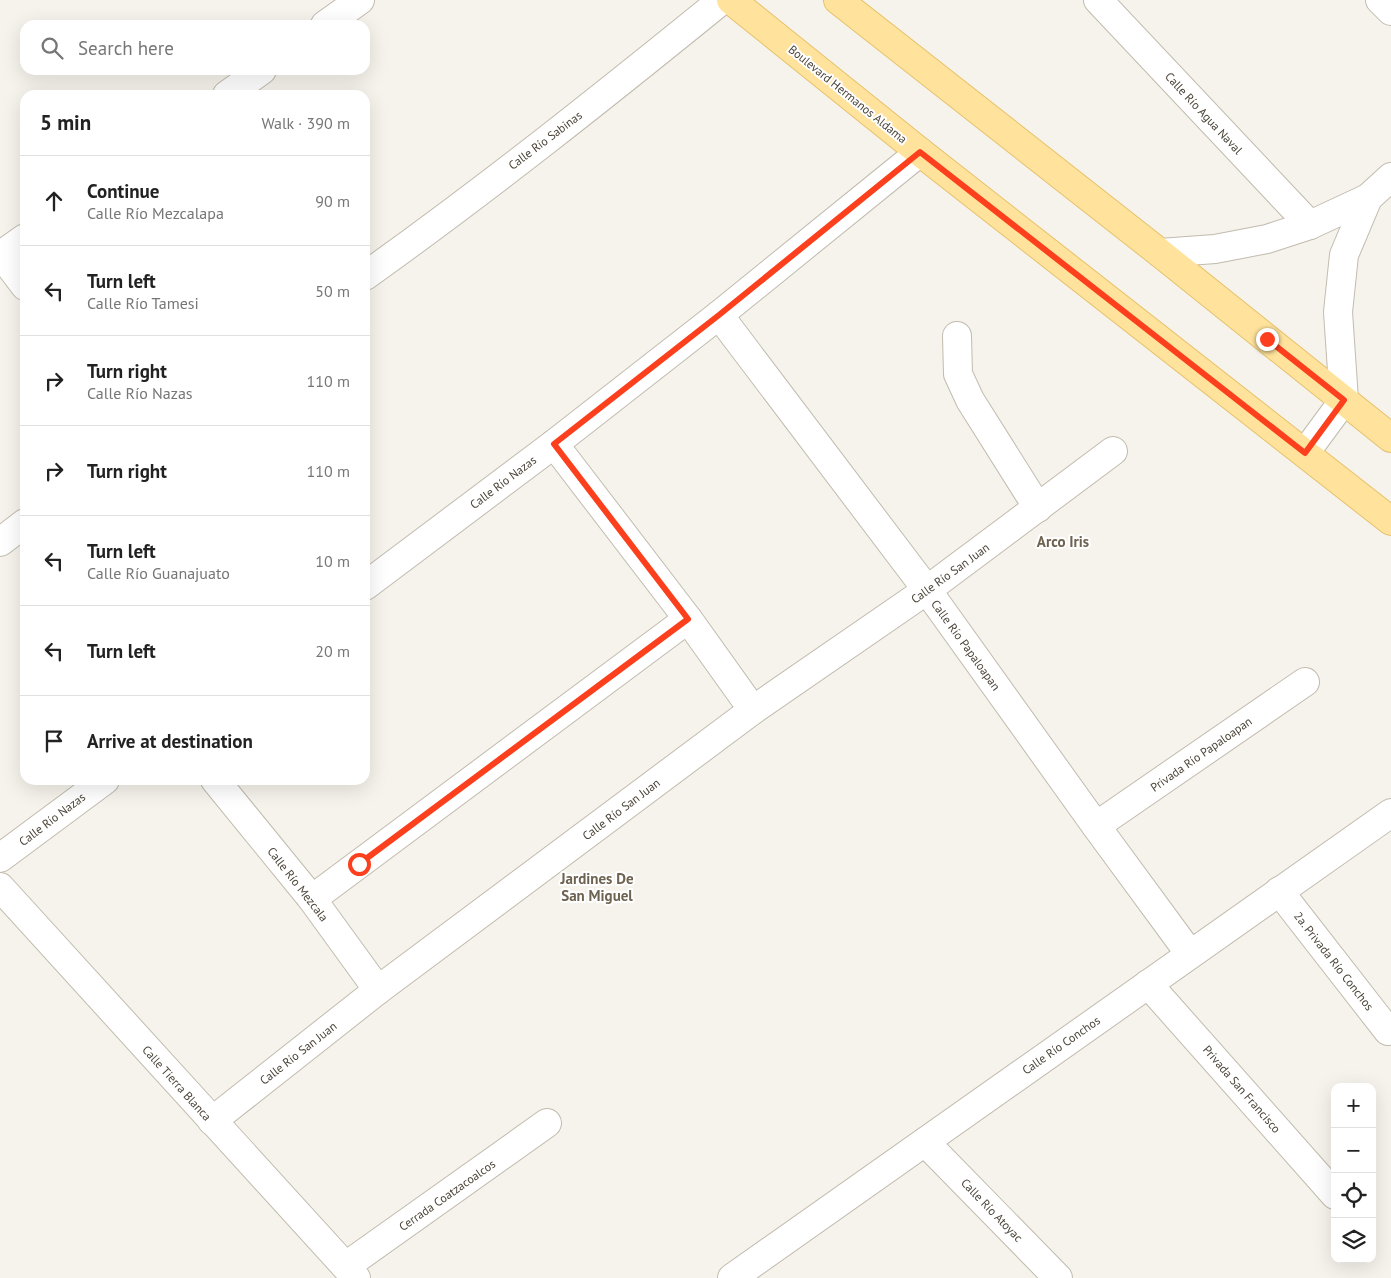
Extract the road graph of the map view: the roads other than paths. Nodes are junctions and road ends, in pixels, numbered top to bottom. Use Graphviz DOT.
graph roads {
  1 [pos="360,0"];
  2 [pos="722,0"];
  3 [pos="732,0"];
  4 [pos="838,0"];
  5 [pos="1098,0"];
  6 [pos="1380,0"];
  7 [pos="1391,11"];
  8 [pos="332,20"];
  9 [pos="255,75"];
  10 [pos="234,90"];
  11 [pos="920,152"];
  12 [pos="1391,177"];
  13 [pos="1368,198"];
  14 [pos="1310,226"];
  15 [pos="20,241"];
  16 [pos="1160,253"];
  17 [pos="1,254"];
  18 [pos="370,272"];
  19 [pos="20,279"];
  20 [pos="719,315"];
  21 [pos="957,336"];
  22 [pos="1344,400"];
  23 [pos="1391,438"];
  24 [pos="554,444"];
  25 [pos="1113,451"];
  26 [pos="1305,453"];
  27 [pos="1038,508"];
  28 [pos="1391,520"];
  29 [pos="20,527"];
  30 [pos="0,542"];
  31 [pos="370,582"];
  32 [pos="927,590"];
  33 [pos="688,619"];
  34 [pos="1305,682"];
  35 [pos="754,710"];
  36 [pos="98,785"];
  37 [pos="218,785"];
  38 [pos="1391,813"];
  39 [pos="1096,826"];
  40 [pos="0,858"];
  41 [pos="0,887"];
  42 [pos="1280,891"];
  43 [pos="312,899"];
  44 [pos="1190,954"];
  45 [pos="1148,984"];
  46 [pos="378,990"];
  47 [pos="1388,1031"];
  48 [pos="212,1121"];
  49 [pos="548,1123"];
  50 [pos="925,1142"];
  51 [pos="1331,1190"];
  52 [pos="351,1272"];
  53 [pos="732,1278"];
  54 [pos="1058,1278"];
  1 -- 8 [label="street"];
  2 -- 18 [label="street, Calle Río Sabinas"];
  3 -- 11 [label="main road, Boulevard Hermanos Aldama"];
  4 -- 16 [label="main road"];
  5 -- 14 [label="street, Calle Río Agua Naval"];
  6 -- 7 [label="street"];
  9 -- 10 [label="street"];
  11 -- 20 [label="street, Calle Río Nazas"];
  11 -- 26 [label="main road, Boulevard Hermanos Aldama"];
  12 -- 13 [label="street"];
  13 -- 14 [label="street"];
  13 -- 22 [label="street"];
  14 -- 16 [label="street"];
  15 -- 17 [label="street"];
  16 -- 22 [label="main road"];
  17 -- 19 [label="street"];
  20 -- 24 [label="street, Calle Río Nazas"];
  20 -- 32 [label="street, Calle Río Papaloapan"];
  21 -- 27 [label="street"];
  22 -- 23 [label="main road"];
  22 -- 26 [label="street"];
  24 -- 31 [label="street, Calle Río Nazas"];
  24 -- 33 [label="street"];
  25 -- 27 [label="street, Calle Río San Juan"];
  26 -- 28 [label="main road, Boulevard Hermanos Aldama"];
  27 -- 32 [label="street, Calle Río San Juan"];
  29 -- 30 [label="street"];
  32 -- 35 [label="street, Calle Río San Juan"];
  32 -- 39 [label="street, Calle Río Papaloapan"];
  33 -- 35 [label="street"];
  33 -- 43 [label="street"];
  34 -- 39 [label="street, Privada Río Papaloapan"];
  35 -- 46 [label="street, Calle Río San Juan"];
  36 -- 40 [label="street, Calle Río Nazas"];
  37 -- 43 [label="street, Calle Río Mezcala"];
  38 -- 42 [label="street, Calle Río Conchos"];
  39 -- 44 [label="street, Calle Río Papaloapan"];
  41 -- 48 [label="street, Calle Tierra Blanca"];
  42 -- 44 [label="street, Calle Río Conchos"];
  42 -- 47 [label="street, 2a. Privada Río Conchos"];
  43 -- 46 [label="street, Calle Río Mezcala"];
  44 -- 45 [label="street, Calle Río Conchos"];
  45 -- 50 [label="street, Calle Río Conchos"];
  45 -- 51 [label="street, Privada San Francisco"];
  46 -- 48 [label="street, Calle Río San Juan"];
  48 -- 52 [label="street, Calle Tierra Blanca"];
  49 -- 52 [label="street, Cerrada Coatzacoalcos"];
  50 -- 53 [label="street, Calle Río Conchos"];
  50 -- 54 [label="street, Calle Río Atoyac"];
}
